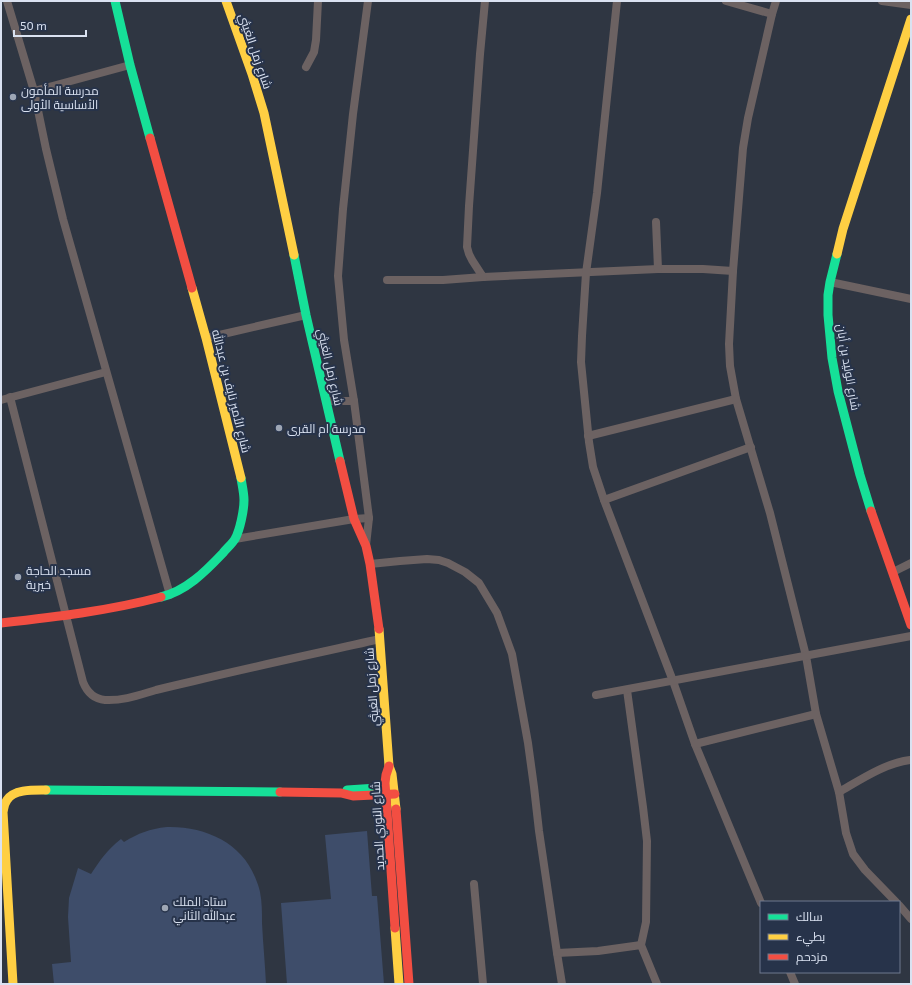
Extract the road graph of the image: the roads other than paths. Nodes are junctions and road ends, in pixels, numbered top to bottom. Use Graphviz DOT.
graph roads {
  1 [pos="7,1"];
  2 [pos="115,1"];
  3 [pos="226,1"];
  4 [pos="318,1"];
  5 [pos="368,1"];
  6 [pos="485,1"];
  7 [pos="617,1"];
  8 [pos="726,1"];
  9 [pos="776,1"];
  10 [pos="882,1"];
  11 [pos="911,5"];
  12 [pos="772,14"];
  13 [pos="911,19"];
  14 [pos="130,65"];
  15 [pos="306,67"];
  16 [pos="34,91"];
  17 [pos="656,222"];
  18 [pos="658,270"];
  19 [pos="733,271"];
  20 [pos="586,273"];
  21 [pos="483,277"];
  22 [pos="387,280"];
  23 [pos="830,282"];
  24 [pos="911,299"];
  25 [pos="306,315"];
  26 [pos="206,338"];
  27 [pos="106,372"];
  28 [pos="10,398"];
  29 [pos="736,399"];
  30 [pos="1,400"];
  31 [pos="354,400"];
  32 [pos="326,401"];
  33 [pos="588,436"];
  34 [pos="751,447"];
  35 [pos="604,500"];
  36 [pos="369,518"];
  37 [pos="354,519"];
  38 [pos="235,539"];
  39 [pos="366,546"];
  40 [pos="911,563"];
  41 [pos="370,564"];
  42 [pos="893,572"];
  43 [pos="170,595"];
  44 [pos="66,616"];
  45 [pos="1,623"];
  46 [pos="911,625"];
  47 [pos="911,636"];
  48 [pos="380,639"];
  49 [pos="806,656"];
  50 [pos="673,681"];
  51 [pos="627,690"];
  52 [pos="596,695"];
  53 [pos="816,714"];
  54 [pos="695,744"];
  55 [pos="911,760"];
  56 [pos="389,766"];
  57 [pos="390,791"];
  58 [pos="839,792"];
  59 [pos="474,884"];
  60 [pos="895,901"];
  61 [pos="760,902"];
  62 [pos="900,906"];
  63 [pos="911,919"];
  64 [pos="641,945"];
  65 [pos="557,953"];
  66 [pos="790,973"];
  67 [pos="13,984"];
  68 [pos="399,984"];
  69 [pos="408,984"];
  70 [pos="483,984"];
  71 [pos="562,984"];
  72 [pos="657,984"];
  73 [pos="794,984"];
  1 -- 16 [label="street"];
  2 -- 14 [label="street, شارع الأمير نايف بن عبدالله"];
  3 -- 25 [label="street, شارع زمل الغيثي"];
  4 -- 15 [label="street"];
  5 -- 31 [label="street"];
  6 -- 21 [label="street"];
  7 -- 20 [label="street"];
  8 -- 12 [label="street"];
  9 -- 12 [label="street"];
  10 -- 11 [label="street"];
  12 -- 19 [label="street"];
  13 -- 23 [label="street, شارع الوليد بن أبان"];
  14 -- 16 [label="street"];
  14 -- 26 [label="street, شارع الأمير نايف بن عبدالله"];
  16 -- 27 [label="street"];
  17 -- 18 [label="street"];
  18 -- 19 [label="street"];
  18 -- 20 [label="street"];
  19 -- 29 [label="street"];
  20 -- 21 [label="street"];
  20 -- 33 [label="street"];
  21 -- 22 [label="street"];
  23 -- 24 [label="street"];
  23 -- 42 [label="street, شارع الوليد بن أبان"];
  25 -- 26 [label="street"];
  25 -- 32 [label="street, شارع زمل الغيثي"];
  26 -- 38 [label="street, شارع الأمير نايف بن عبدالله"];
  27 -- 28 [label="street"];
  27 -- 43 [label="street"];
  28 -- 30 [label="street"];
  28 -- 44 [label="street"];
  29 -- 33 [label="street"];
  29 -- 34 [label="street"];
  31 -- 32 [label="street"];
  31 -- 36 [label="street"];
  32 -- 37 [label="street, شارع زمل الغيثي"];
  33 -- 35 [label="street"];
  34 -- 35 [label="street"];
  34 -- 49 [label="street"];
  35 -- 50 [label="street"];
  36 -- 37 [label="street"];
  36 -- 39 [label="street"];
  37 -- 38 [label="street"];
  37 -- 39 [label="street, شارع زمل الغيثي"];
  38 -- 43 [label="street, شارع الأمير نايف بن عبدالله"];
  39 -- 41 [label="street, شارع زمل الغيثي"];
  40 -- 42 [label="street"];
  41 -- 48 [label="street, شارع زمل الغيثي"];
  41 -- 65 [label="street"];
  42 -- 46 [label="street, شارع الوليد بن أبان"];
  43 -- 44 [label="street, شارع الأمير نايف بن عبدالله"];
  44 -- 45 [label="street, شارع الأمير نايف بن عبدالله"];
  44 -- 48 [label="street"];
  47 -- 49 [label="street"];
  48 -- 56 [label="street, شارع زمل الغيثي"];
  49 -- 50 [label="street"];
  49 -- 53 [label="street"];
  50 -- 51 [label="street"];
  50 -- 54 [label="street"];
  51 -- 52 [label="street"];
  51 -- 64 [label="street"];
  53 -- 54 [label="street"];
  53 -- 58 [label="street"];
  54 -- 61 [label="street"];
  55 -- 58 [label="street"];
  56 -- 57 [label="street, شارع النوري الحديد"];
  57 -- 67 [label="street"];
  57 -- 68 [label="street, شارع النوري الحديد"];
  57 -- 69 [label="street, شارع النوري الحديد"];
  58 -- 60 [label="street"];
  59 -- 70 [label="street"];
  62 -- 63 [label="street"];
  64 -- 65 [label="street"];
  64 -- 72 [label="street"];
  65 -- 71 [label="street"];
  66 -- 73 [label="street"];
}
